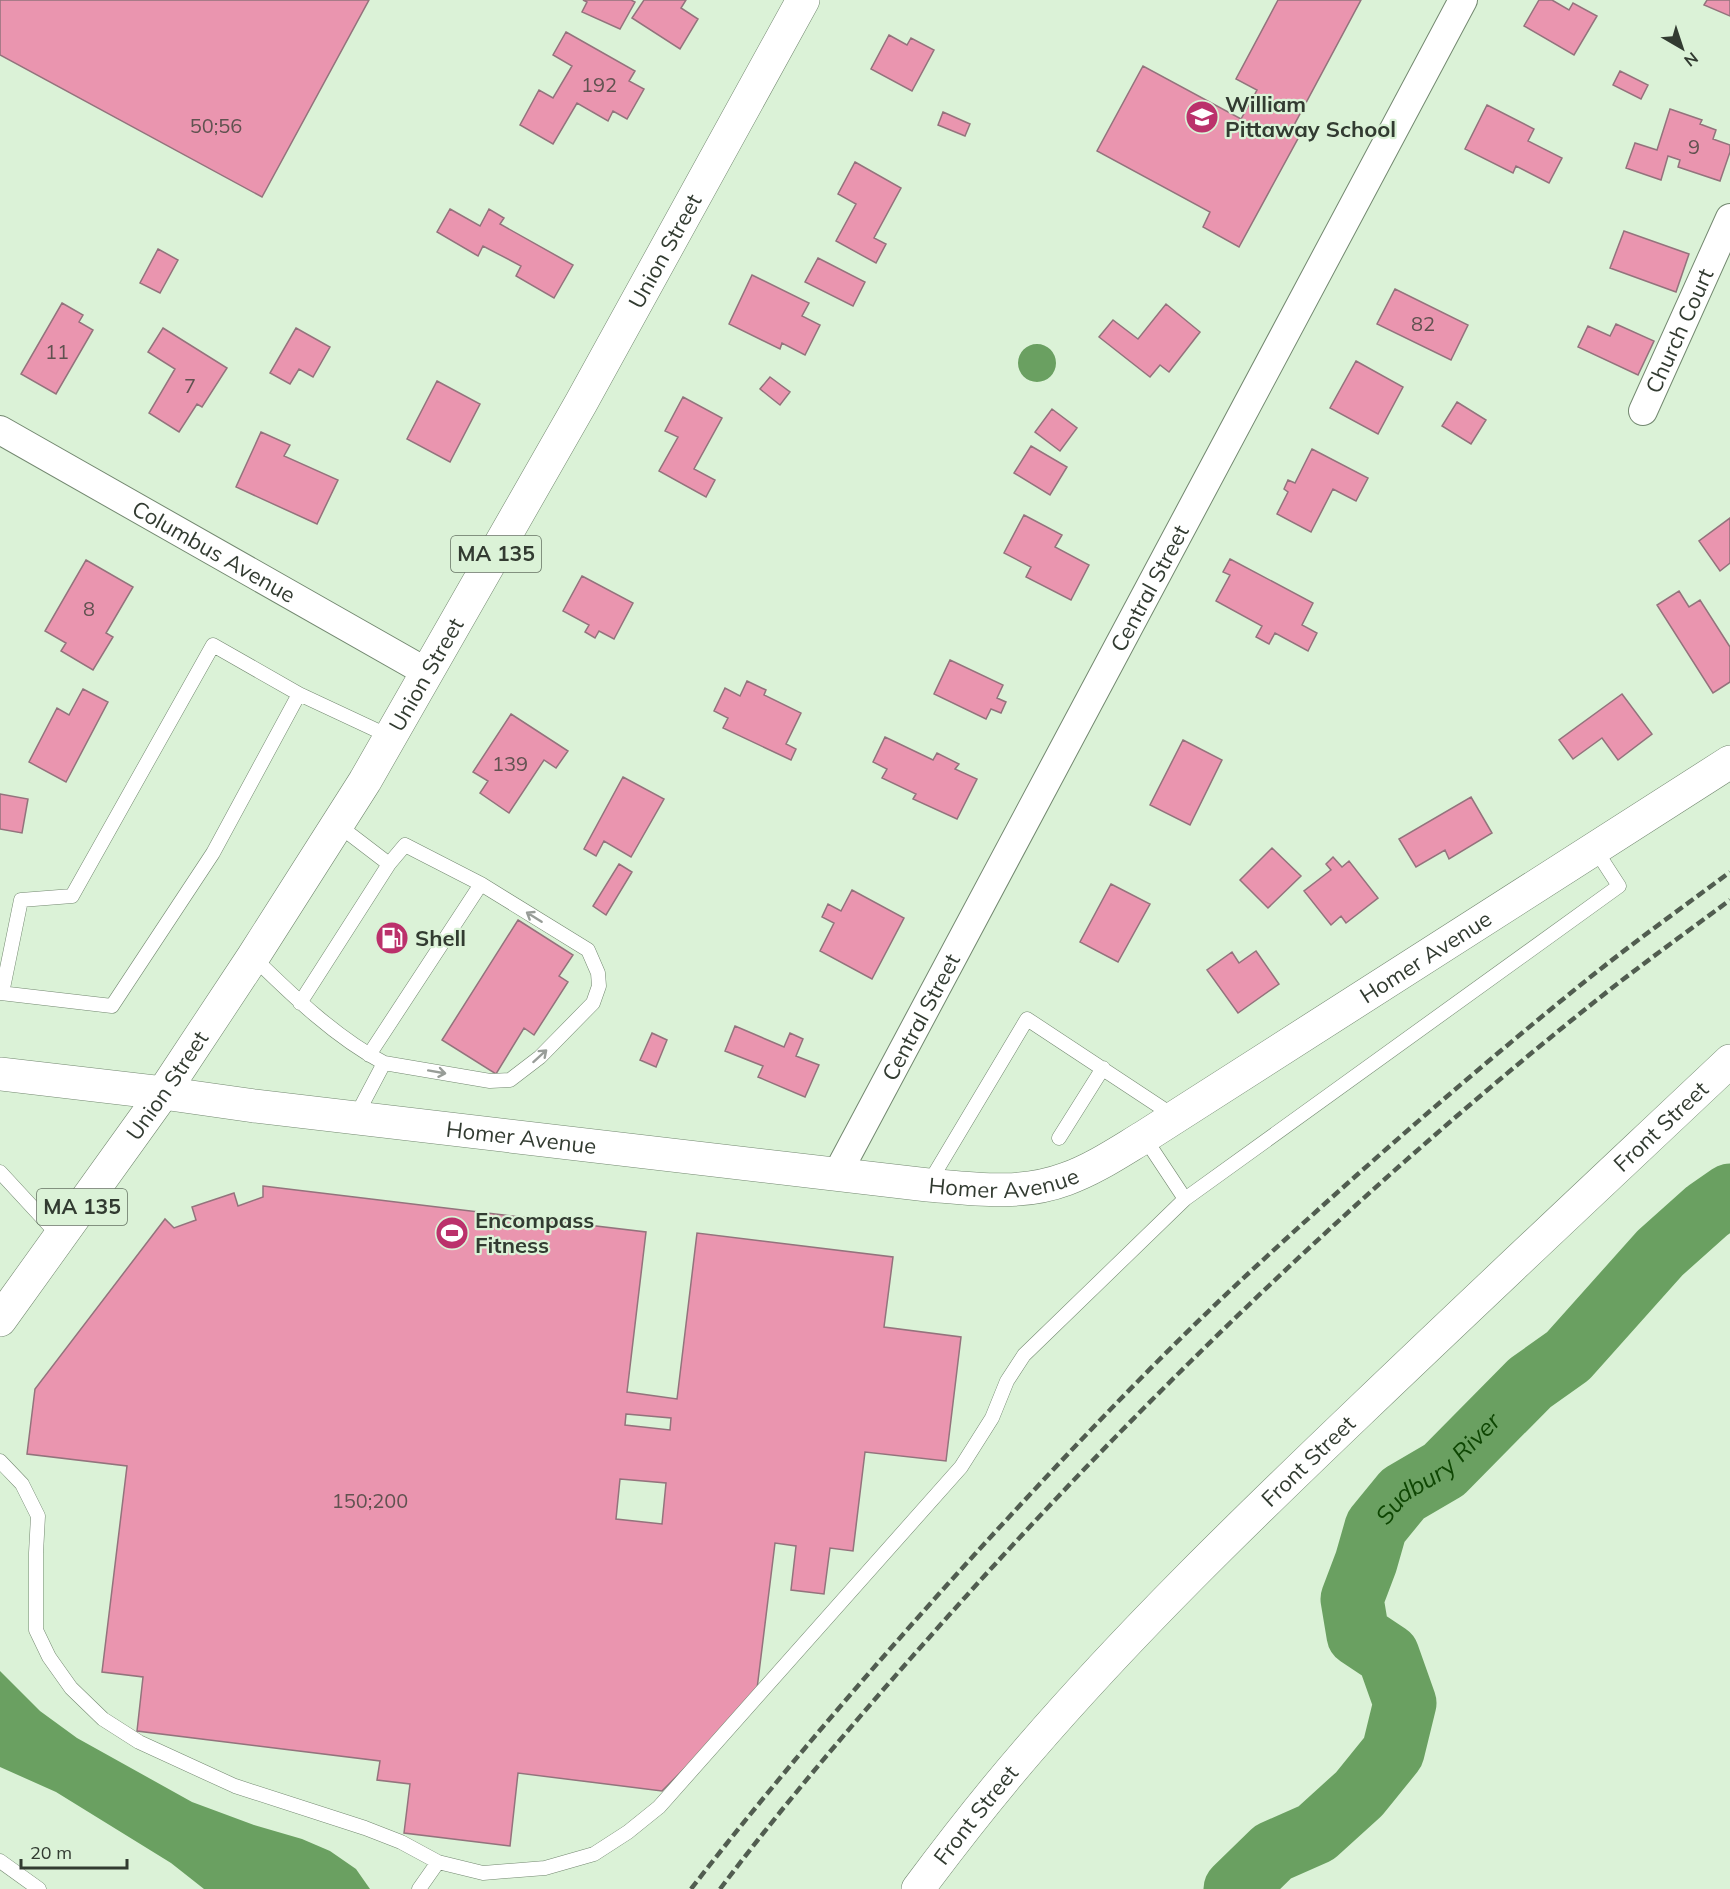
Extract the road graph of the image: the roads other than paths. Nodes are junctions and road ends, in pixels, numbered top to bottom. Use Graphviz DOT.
graph roads {
  1 [pos="803,0"];
  2 [pos="1463,0"];
  3 [pos="1730,218"];
  4 [pos="1642,411"];
  5 [pos="0,429"];
  6 [pos="428,673"];
  7 [pos="299,694"];
  8 [pos="391,737"];
  9 [pos="1730,762"];
  10 [pos="338,825"];
  11 [pos="1596,849"];
  12 [pos="389,864"];
  13 [pos="481,884"];
  14 [pos="253,957"];
  15 [pos="1,993"];
  16 [pos="300,1003"];
  17 [pos="369,1055"];
  18 [pos="1730,1061"];
  19 [pos="384,1063"];
  20 [pos="1103,1068"];
  21 [pos="0,1074"];
  22 [pos="163,1093"];
  23 [pos="1176,1117"];
  24 [pos="355,1118"];
  25 [pos="1144,1137"];
  26 [pos="1059,1138"];
  27 [pos="0,1172"];
  28 [pos="837,1174"];
  29 [pos="928,1185"];
  30 [pos="1185,1199"];
  31 [pos="60,1237"];
  32 [pos="2,1312"];
  33 [pos="0,1461"];
  34 [pos="0,1861"];
  35 [pos="438,1862"];
  36 [pos="39,1889"];
  37 [pos="419,1889"];
  38 [pos="918,1889"];
  1 -- 6 [label="street, Union Street / MA 135"];
  2 -- 28 [label="street, Central Street"];
  3 -- 4 [label="street, Church Court"];
  5 -- 6 [label="street, Columbus Avenue"];
  6 -- 8 [label="street, Union Street / MA 135"];
  7 -- 8 [label="lane"];
  7 -- 15 [label="lane"];
  7 -- 15 [label="lane"];
  8 -- 10 [label="street, Union Street / MA 135"];
  9 -- 11 [label="street, Homer Avenue"];
  10 -- 12 [label="lane"];
  10 -- 14 [label="street, Union Street / MA 135"];
  11 -- 23 [label="street, Homer Avenue"];
  11 -- 30 [label="lane"];
  12 -- 13 [label="lane"];
  12 -- 16 [label="lane"];
  13 -- 17 [label="lane"];
  19 -- 13 [label="lane, one-way"];
  14 -- 16 [label="lane"];
  14 -- 22 [label="street, Union Street / MA 135"];
  16 -- 17 [label="lane"];
  17 -- 19 [label="lane"];
  18 -- 38 [label="street, Front Street"];
  19 -- 24 [label="lane"];
  20 -- 23 [label="lane"];
  20 -- 26 [label="lane"];
  20 -- 29 [label="lane"];
  21 -- 22 [label="street, Homer Avenue"];
  22 -- 24 [label="street, Homer Avenue"];
  22 -- 31 [label="street, Union Street / MA 135"];
  23 -- 25 [label="street, Homer Avenue"];
  24 -- 28 [label="street, Homer Avenue"];
  25 -- 29 [label="street, Homer Avenue"];
  25 -- 30 [label="lane"];
  27 -- 31 [label="lane"];
  28 -- 29 [label="street, Homer Avenue"];
  30 -- 35 [label="lane"];
  31 -- 32 [label="street, Union Street / MA 135"];
  33 -- 35 [label="lane"];
  34 -- 36 [label="lane"];
  35 -- 37 [label="lane"];
}
